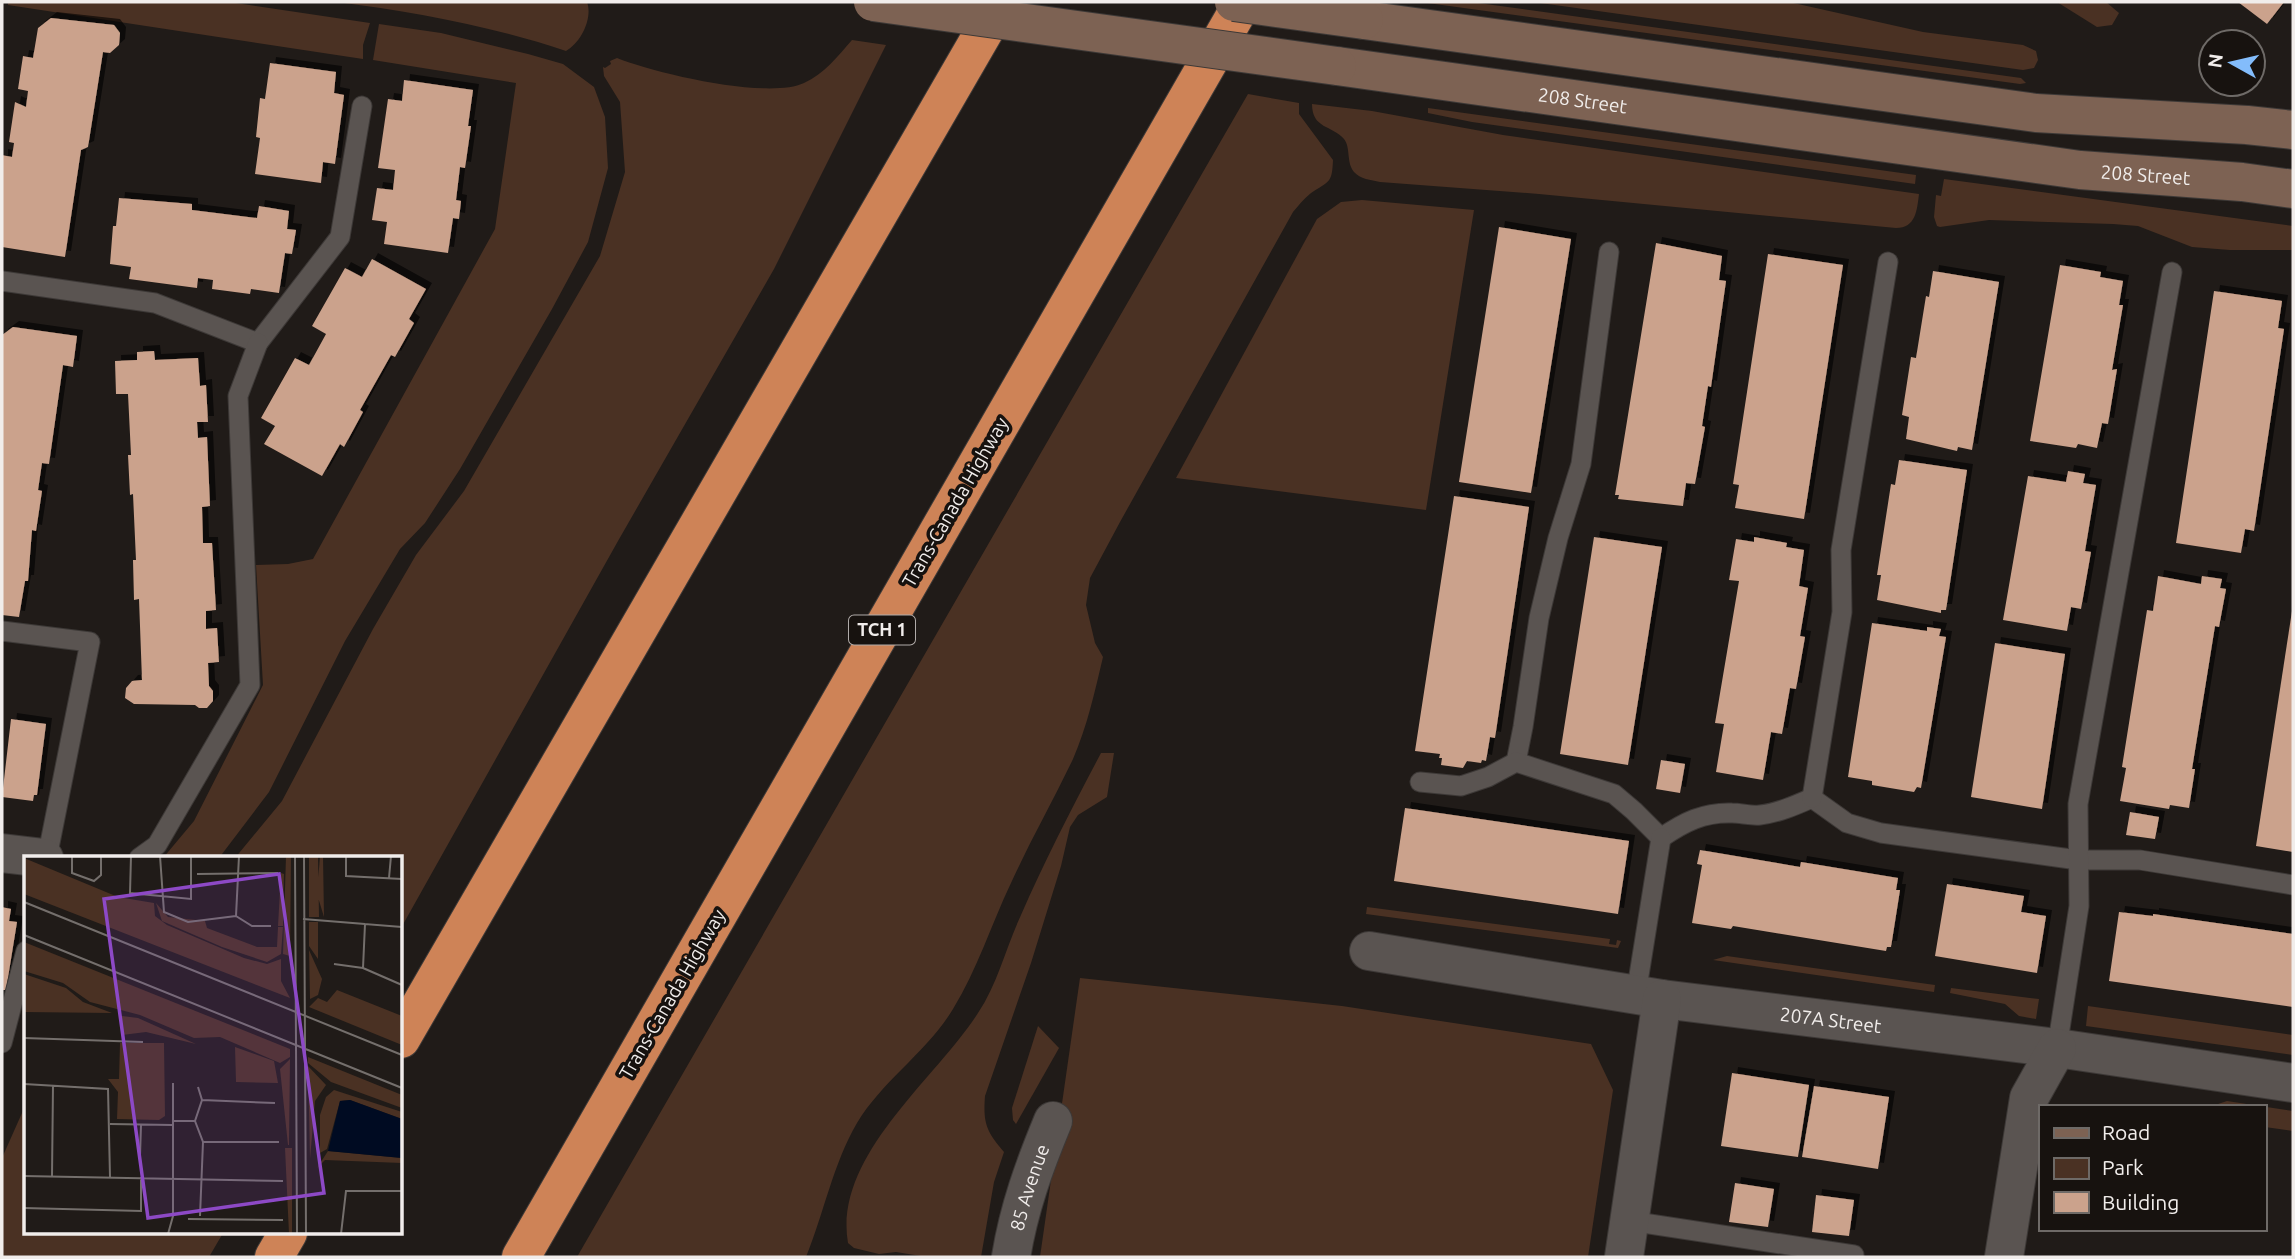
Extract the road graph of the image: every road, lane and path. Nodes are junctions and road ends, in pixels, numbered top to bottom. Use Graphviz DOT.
graph roads {
  1 [pos="873,2"];
  2 [pos="1000,2"];
  3 [pos="1234,2"];
  4 [pos="1243,2"];
  5 [pos="362,106"];
  6 [pos="2293,130"];
  7 [pos="2293,189"];
  8 [pos="1609,252"];
  9 [pos="1888,262"];
  10 [pos="2172,272"];
  11 [pos="2,281"];
  12 [pos="258,342"];
  13 [pos="2,631"];
  14 [pos="1516,762"];
  15 [pos="1420,782"];
  16 [pos="1812,798"];
  17 [pos="1661,838"];
  18 [pos="2,853"];
  19 [pos="28,856"];
  20 [pos="45,856"];
  21 [pos="142,856"];
  22 [pos="2078,860"];
  23 [pos="2293,885"];
  24 [pos="1369,951"];
  25 [pos="24,959"];
  26 [pos="1649,997"];
  27 [pos="402,1037"];
  28 [pos="2,1043"];
  29 [pos="2057,1048"];
  30 [pos="2293,1083"];
  31 [pos="1053,1121"];
  32 [pos="287,1234"];
  33 [pos="1627,1239"];
  34 [pos="1854,1255"];
  35 [pos="274,1257"];
  36 [pos="520,1257"];
  37 [pos="1011,1257"];
  38 [pos="2004,1257"];
  1 -- 7 [label="main road, 208 Street, bridge"];
  2 -- 27 [label="highway"];
  3 -- 6 [label="main road, bridge"];
  4 -- 36 [label="highway, Trans-Canada Highway / TCH 1"];
  5 -- 12 [label="lane"];
  8 -- 14 [label="lane"];
  9 -- 16 [label="lane"];
  10 -- 22 [label="lane"];
  11 -- 12 [label="lane"];
  12 -- 21 [label="lane"];
  13 -- 20 [label="lane"];
  14 -- 15 [label="lane"];
  14 -- 17 [label="lane"];
  16 -- 17 [label="lane"];
  16 -- 22 [label="lane"];
  17 -- 26 [label="lane"];
  18 -- 19 [label="street"];
  22 -- 23 [label="lane"];
  22 -- 29 [label="lane"];
  24 -- 26 [label="street, 207A Street"];
  25 -- 28 [label="lane"];
  26 -- 29 [label="street, 207A Street"];
  26 -- 33 [label="street"];
  29 -- 30 [label="street, 207A Street"];
  29 -- 38 [label="street"];
  31 -- 37 [label="street, 85 Avenue"];
  32 -- 35 [label="highway"];
  33 -- 34 [label="lane"];
}
